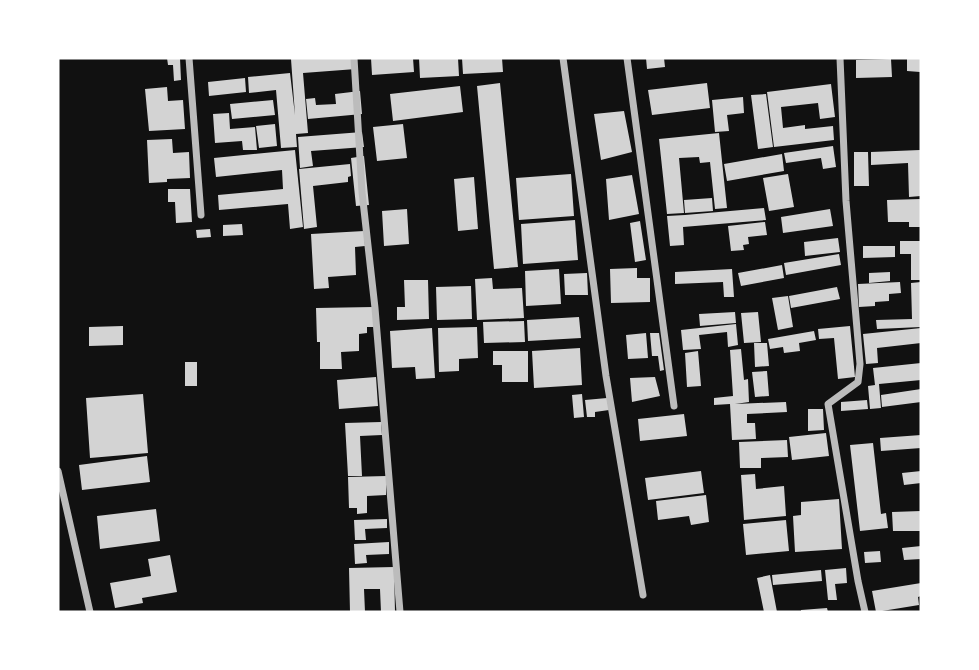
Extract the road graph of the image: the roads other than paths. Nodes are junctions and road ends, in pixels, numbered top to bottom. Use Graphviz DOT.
graph roads {
  1 [pos="189,58"];
  2 [pos="354,58"];
  3 [pos="563,58"];
  4 [pos="627,58"];
  5 [pos="840,58"];
  6 [pos="201,215"];
  7 [pos="674,406"];
  8 [pos="58,471"];
  9 [pos="643,596"];
  10 [pos="90,612"];
  11 [pos="400,612"];
  12 [pos="864,612"];
  1 -- 6 [label="street"];
  2 -- 11 [label="street"];
  3 -- 9 [label="street"];
  4 -- 7 [label="street"];
  5 -- 12 [label="street"];
  8 -- 10 [label="street"];
}
